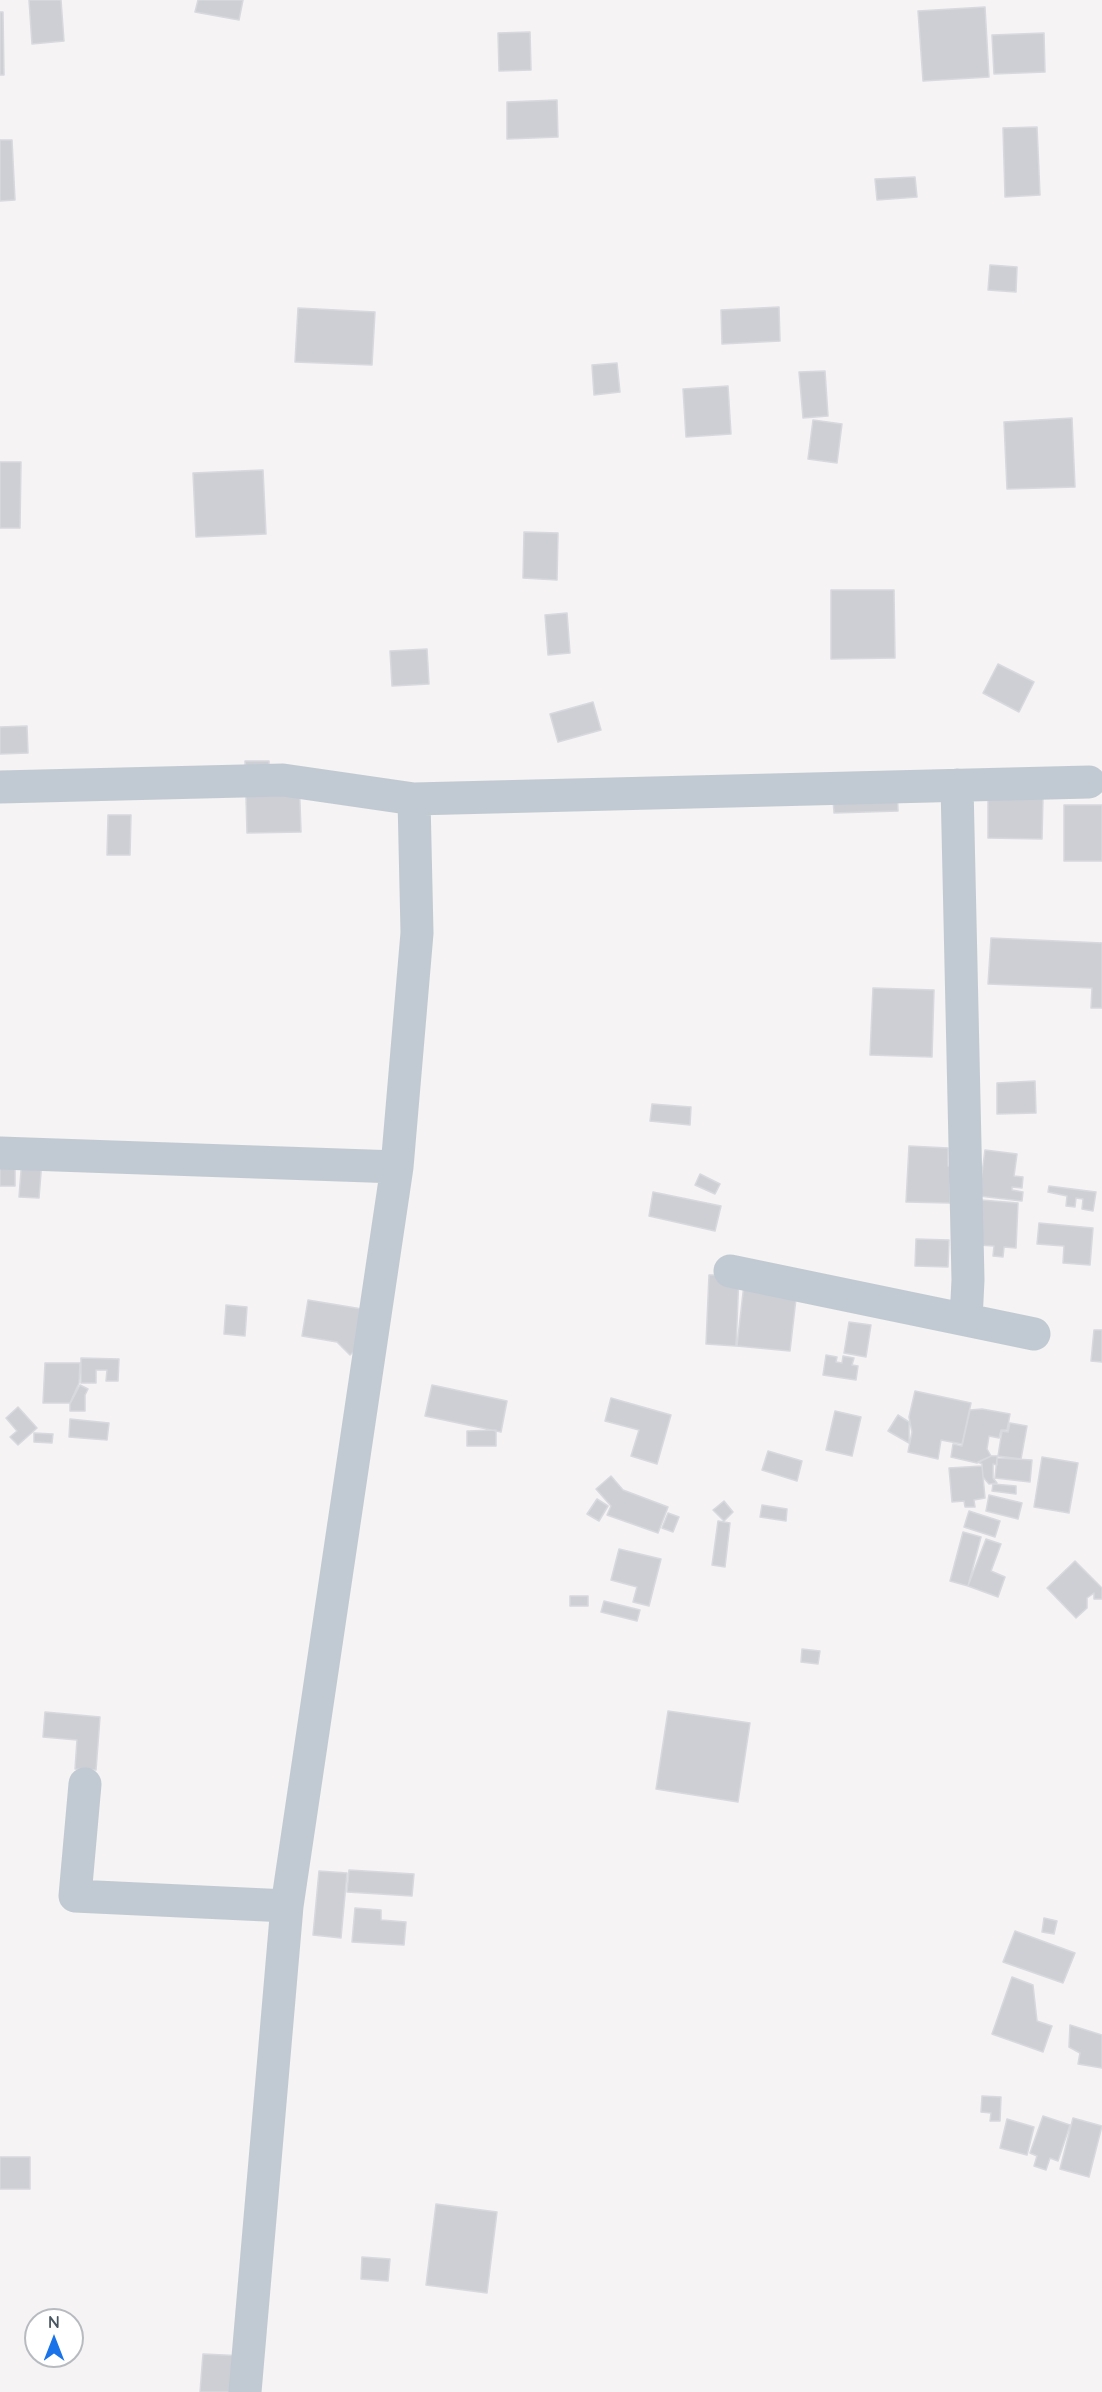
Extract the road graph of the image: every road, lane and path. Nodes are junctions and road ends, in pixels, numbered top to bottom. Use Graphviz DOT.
graph roads {
  1 [pos="1089,782"];
  2 [pos="957,785"];
  3 [pos="0,788"];
  4 [pos="414,799"];
  5 [pos="0,1153"];
  6 [pos="397,1167"];
  7 [pos="730,1270"];
  8 [pos="966,1320"];
  9 [pos="1034,1334"];
  10 [pos="85,1784"];
  11 [pos="287,1906"];
  12 [pos="245,2392"];
  1 -- 2 [label="street"];
  2 -- 4 [label="street"];
  2 -- 8 [label="street"];
  3 -- 4 [label="street"];
  4 -- 6 [label="street"];
  5 -- 6 [label="street"];
  6 -- 11 [label="street"];
  7 -- 8 [label="street"];
  8 -- 9 [label="street"];
  10 -- 11 [label="street"];
  11 -- 12 [label="street"];
}
